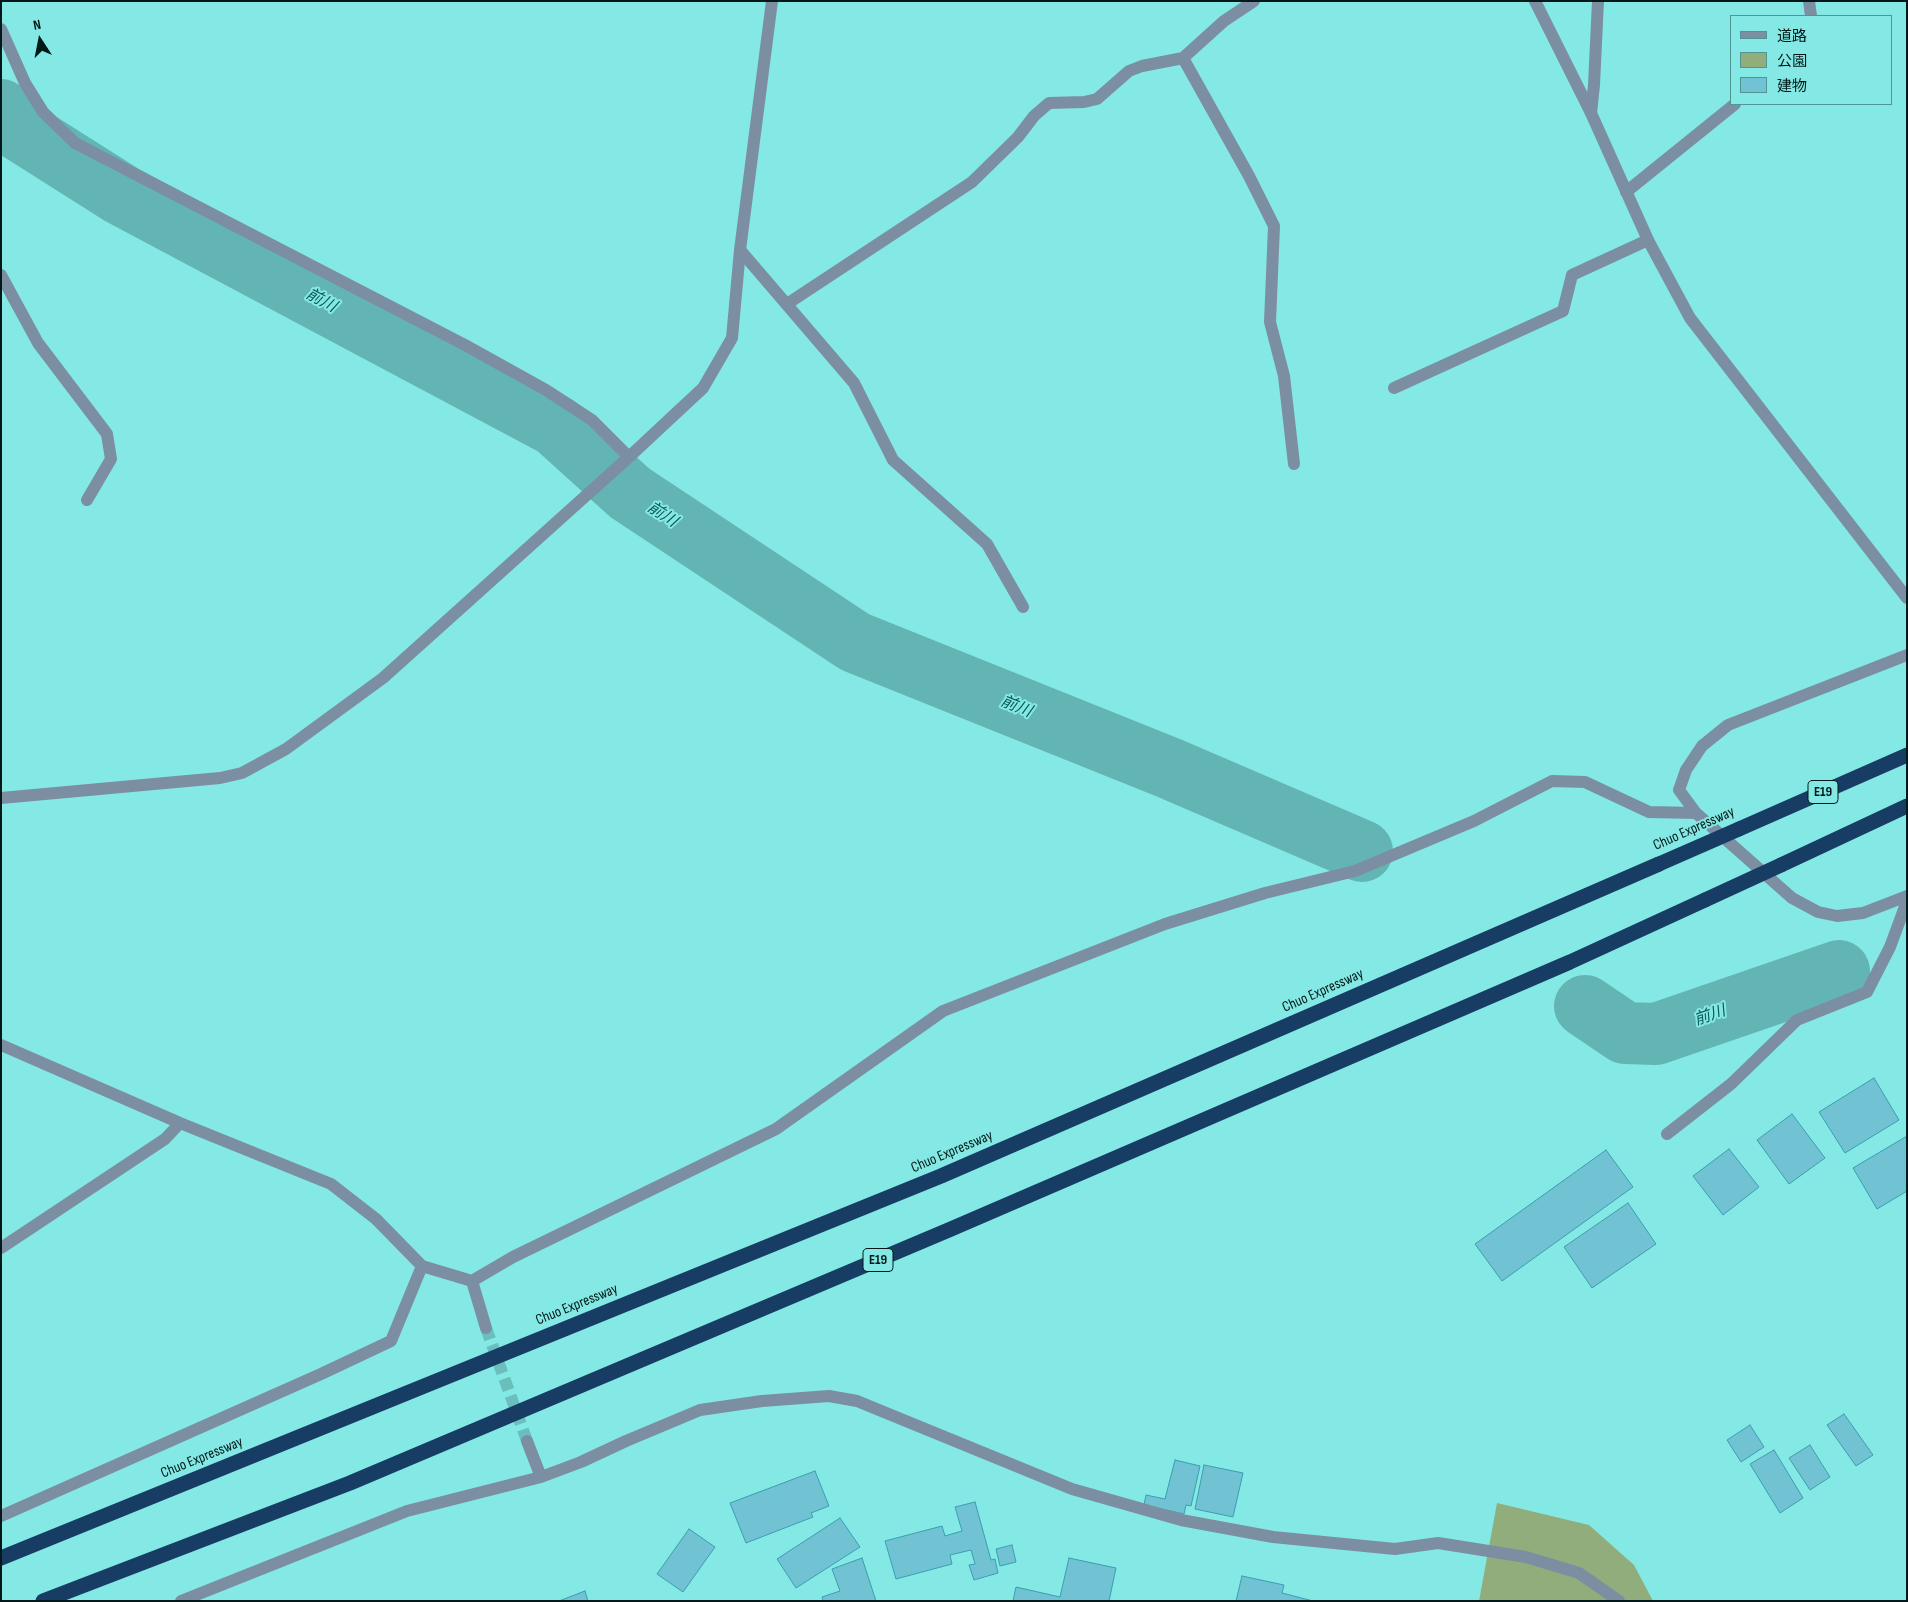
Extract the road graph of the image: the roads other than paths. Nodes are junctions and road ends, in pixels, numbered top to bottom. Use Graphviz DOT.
graph roads {
  1 [pos="772,1"];
  2 [pos="1254,1"];
  3 [pos="1535,1"];
  4 [pos="1598,1"];
  5 [pos="1809,1"];
  6 [pos="1811,15"];
  7 [pos="1,29"];
  8 [pos="1183,58"];
  9 [pos="1734,105"];
  10 [pos="1591,114"];
  11 [pos="1626,192"];
  12 [pos="1648,240"];
  13 [pos="740,250"];
  14 [pos="1,275"];
  15 [pos="787,304"];
  16 [pos="1394,388"];
  17 [pos="629,458"];
  18 [pos="1294,464"];
  19 [pos="87,500"];
  20 [pos="1907,598"];
  21 [pos="1023,607"];
  22 [pos="1907,654"];
  23 [pos="1907,756"];
  24 [pos="1,798"];
  25 [pos="1907,806"];
  26 [pos="1696,813"];
  27 [pos="1907,896"];
  28 [pos="1907,901"];
  29 [pos="1,1045"];
  30 [pos="180,1123"];
  31 [pos="1667,1134"];
  32 [pos="1,1248"];
  33 [pos="422,1266"];
  34 [pos="472,1281"];
  35 [pos="486,1328"];
  36 [pos="527,1441"];
  37 [pos="541,1477"];
  38 [pos="1,1516"];
  39 [pos="1,1558"];
  40 [pos="43,1601"];
  41 [pos="181,1601"];
  42 [pos="1618,1601"];
  1 -- 13 [label="street"];
  2 -- 8 [label="street"];
  3 -- 10 [label="street"];
  4 -- 10 [label="street"];
  5 -- 6 [label="street"];
  7 -- 17 [label="street"];
  8 -- 15 [label="street"];
  8 -- 18 [label="street"];
  9 -- 11 [label="street"];
  10 -- 11 [label="street"];
  11 -- 12 [label="street"];
  12 -- 16 [label="street"];
  12 -- 20 [label="street"];
  13 -- 15 [label="street"];
  13 -- 17 [label="street"];
  14 -- 19 [label="street"];
  15 -- 21 [label="street"];
  17 -- 24 [label="street"];
  22 -- 26 [label="street"];
  23 -- 39 [label="highway, Chuo Expressway / E19, bridge"];
  25 -- 40 [label="highway, E19, bridge"];
  26 -- 27 [label="street"];
  26 -- 34 [label="street"];
  28 -- 31 [label="street"];
  29 -- 30 [label="street"];
  30 -- 32 [label="street"];
  30 -- 33 [label="street"];
  33 -- 34 [label="street"];
  33 -- 38 [label="street"];
  34 -- 35 [label="street"];
  36 -- 37 [label="street"];
  37 -- 41 [label="street"];
  37 -- 42 [label="street"];
}
